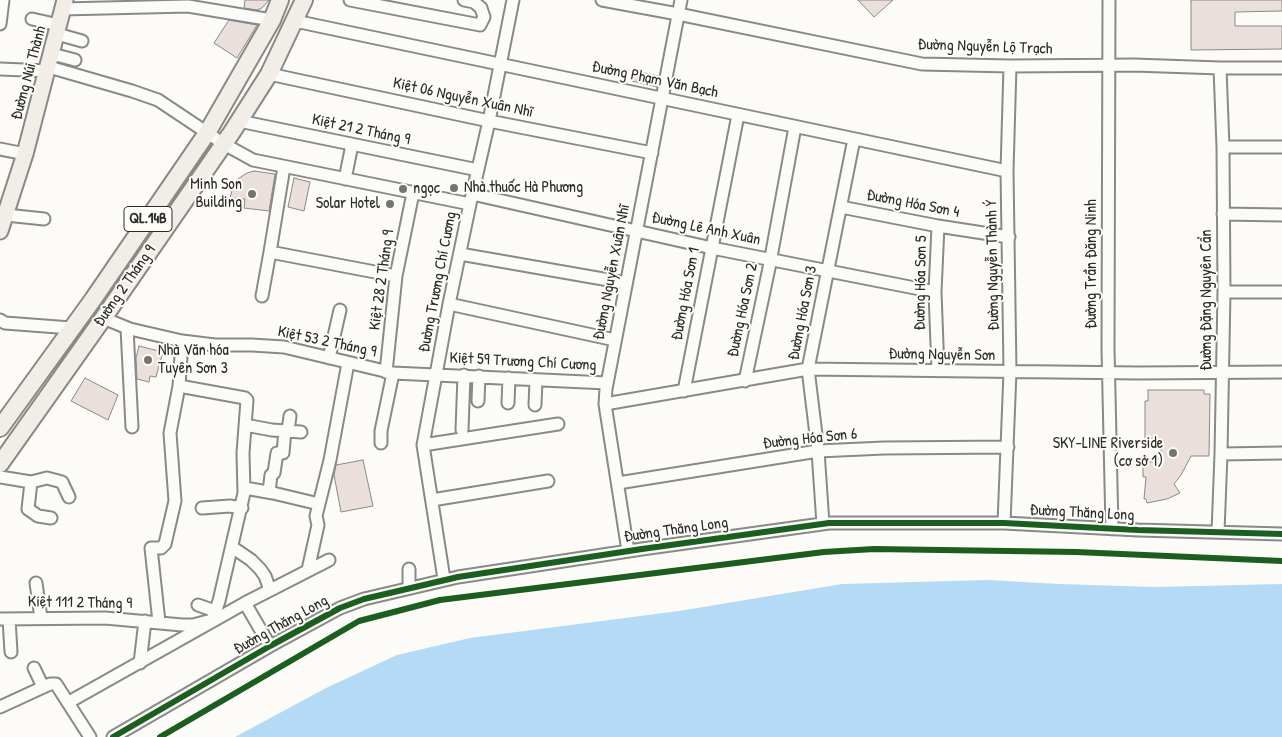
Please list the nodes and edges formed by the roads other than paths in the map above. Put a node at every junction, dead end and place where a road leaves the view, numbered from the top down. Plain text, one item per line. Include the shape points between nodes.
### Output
1 (3, 0) edge
2 (280, 0) edge
3 (304, 0) edge
4 (350, 0) edge
5 (464, 0) edge
6 (513, 0) edge
7 (602, 0) edge
8 (681, 0) edge
9 (1109, 0) edge
10 (64, 5) edge
11 (678, 14) junction
12 (32, 18) dead end
13 (272, 20) junction
14 (295, 21) junction
15 (0, 24) edge
16 (58, 30) junction
17 (82, 40) dead end
18 (75, 60) dead end
19 (49, 64) junction
20 (501, 64) junction
21 (1109, 65) junction
22 (1010, 66) junction
23 (1220, 68) junction
24 (1282, 68) edge
25 (0, 69) edge
26 (268, 74) junction
27 (663, 98) junction
28 (738, 115) junction
29 (490, 120) junction
30 (238, 121) junction
31 (795, 127) junction
32 (207, 133) junction
33 (854, 139) junction
34 (224, 144) junction
35 (352, 145) junction
36 (1223, 147) junction
37 (1282, 147) edge
38 (0, 149) edge
39 (652, 153) junction
40 (25, 154) junction
41 (284, 167) junction
42 (478, 170) junction
43 (1007, 171) junction
44 (345, 179) junction
45 (413, 192) junction
46 (471, 199) junction
47 (841, 206) junction
48 (1223, 214) junction
49 (6, 215) junction
50 (1282, 215) edge
51 (44, 219) dead end
52 (938, 226) junction
53 (0, 231) edge
54 (636, 231) junction
55 (1009, 237) junction
56 (712, 248) junction
57 (270, 252) junction
58 (460, 254) junction
59 (771, 259) junction
60 (827, 271) junction
61 (396, 276) junction
62 (626, 283) junction
63 (934, 292) junction
64 (1224, 292) junction
65 (1282, 292) edge
66 (262, 296) dead end
67 (449, 304) junction
68 (340, 310) dead end
69 (103, 318) junction
70 (0, 320) edge
71 (71, 328) junction
72 (127, 328) junction
73 (615, 340) junction
74 (182, 341) junction
75 (329, 358) junction
76 (348, 363) junction
77 (808, 369) junction
78 (938, 371) junction
79 (390, 372) junction
80 (1010, 372) junction
81 (1109, 372) junction
82 (1282, 372) edge
83 (1223, 373) junction
84 (436, 374) junction
85 (464, 375) junction
86 (479, 376) junction
87 (509, 378) junction
88 (536, 380) junction
89 (745, 381) junction
90 (607, 384) junction
91 (179, 386) junction
92 (684, 391) junction
93 (478, 401) dead end
94 (508, 404) dead end
95 (535, 404) dead end
96 (606, 404) junction
97 (290, 416) dead end
98 (245, 424) junction
99 (558, 424) dead end
100 (0, 428) edge
101 (132, 428) dead end
102 (462, 430) dead end
103 (286, 431) junction
104 (301, 432) dead end
105 (381, 443) dead end
106 (423, 445) junction
107 (1008, 447) junction
108 (818, 451) junction
109 (1282, 453) edge
110 (1221, 454) junction
111 (0, 464) edge
112 (0, 477) edge
113 (548, 481) dead end
114 (31, 482) junction
115 (618, 483) junction
116 (245, 488) junction
117 (269, 492) junction
118 (69, 497) dead end
119 (432, 500) junction
120 (319, 504) junction
121 (202, 508) dead end
122 (242, 508) junction
123 (51, 518) dead end
124 (1004, 523) junction
125 (823, 524) junction
126 (1112, 529) junction
127 (1218, 532) junction
128 (1282, 534) edge
129 (232, 547) junction
130 (628, 551) junction
131 (329, 560) dead end
132 (308, 570) junction
133 (409, 570) dead end
134 (444, 579) junction
135 (36, 583) dead end
136 (409, 588) junction
137 (270, 590) junction
138 (246, 604) junction
139 (198, 605) dead end
140 (216, 617) junction
141 (41, 618) junction
142 (4, 619) edge
143 (145, 621) junction
144 (159, 622) junction
145 (270, 646) junction
146 (11, 652) dead end
147 (140, 663) junction
148 (34, 668) dead end
149 (43, 687) junction
150 (69, 702) junction
151 (1, 705) edge
152 (90, 737) edge
153 (113, 737) edge

1 - 15 street
2 - 13 highway, Đường 2 Tháng 9 / QL.14B
3 - 14 highway, Đường 2 Tháng 9 / QL.14B
4 - 5 street via 480,25 484,17 481,8
6 - 20 street
7 - 11 street, Đường Nguyễn Lộ Trạch
8 - 11 street, Đường Nguyễn Xuân Nhĩ
9 - 21 street, Đường Trần Đăng Ninh
10 - 13 street via 188,6
10 - 16 main road, Đường Núi Thành
11 - 22 street, Đường Nguyễn Lộ Trạch via 922,64
11 - 27 street, Đường Nguyễn Xuân Nhĩ
12 - 16 street
13 - 32 highway, Đường 2 Tháng 9 / QL.14B
14 - 20 street, Đường Phạm Văn Bạch
14 - 26 highway, Đường 2 Tháng 9 / QL.14B
16 - 17 street
16 - 19 main road, Đường Núi Thành
18 - 19 street
19 - 25 street
19 - 32 street, Đường Trương Chí Cương via 158,100
19 - 40 main road, Đường Núi Thành
20 - 27 street, Đường Phạm Văn Bạch
20 - 29 street
21 - 22 street, Đường Nguyễn Lộ Trạch
21 - 23 street, Đường Nguyễn Lộ Trạch
21 - 81 street, Đường Trần Đăng Ninh
22 - 43 street, Đường Nguyễn Thành Ý
23 - 24 street, Đường Nguyễn Lộ Trạch
23 - 36 street, Đường Đặng Nguyên Cẩn
26 - 29 street, Kiệt 06 Nguyễn Xuân Nhĩ
26 - 30 highway, Đường 2 Tháng 9 / QL.14B
27 - 28 street, Đường Phạm Văn Bạch
27 - 39 street, Đường Nguyễn Xuân Nhĩ
28 - 31 street, Đường Phạm Văn Bạch
28 - 56 street, Đường Hóa Sơn 1
29 - 39 street, Kiệt 06 Nguyễn Xuân Nhĩ
29 - 42 street
30 - 34 highway, Đường 2 Tháng 9 / QL.14B
30 - 35 street, Kiệt 21 2 Tháng 9
31 - 33 street, Đường Phạm Văn Bạch
31 - 59 street, Đường Hóa Sơn 2
32 - 34 street, Đường Trương Chí Cương
32 - 71 highway, Đường 2 Tháng 9 / QL.14B
33 - 43 street, Đường Phạm Văn Bạch
33 - 47 street, Đường Hóa Sơn 3
34 - 41 street, Đường Trương Chí Cương via 253,160
34 - 69 highway, Đường 2 Tháng 9 / QL.14B
35 - 42 street, Kiệt 21 2 Tháng 9
35 - 44 street
36 - 37 street
36 - 48 street, Đường Đặng Nguyên Cẩn
38 - 40 street
39 - 54 street, Đường Nguyễn Xuân Nhĩ
40 - 49 main road, Đường Núi Thành
41 - 44 street, Đường Trương Chí Cương
41 - 57 street
42 - 46 street
43 - 55 street, Đường Nguyễn Thành Ý
44 - 45 street, Đường Trương Chí Cương
45 - 46 street, Đường Trương Chí Cương
45 - 61 street, Kiệt 28 2 Tháng 9
46 - 54 street, Đường Lê Anh Xuân
46 - 58 street, Đường Trương Chí Cương
47 - 52 street, Đường Hóa Sơn 4
47 - 60 street, Đường Hóa Sơn 3
48 - 50 street
48 - 64 street, Đường Đặng Nguyên Cẩn
49 - 51 street
49 - 53 main road, Đường Núi Thành
52 - 55 street, Đường Hóa Sơn 4
52 - 63 street, Đường Hóa Sơn 5
54 - 56 street, Đường Lê Anh Xuân
54 - 62 street, Đường Nguyễn Xuân Nhĩ
55 - 80 street, Đường Nguyễn Thành Ý
56 - 59 street, Đường Lê Anh Xuân
56 - 92 street, Đường Hóa Sơn 1
57 - 61 street
57 - 66 street
58 - 62 street
58 - 67 street, Đường Trương Chí Cương
59 - 60 street, Đường Lê Anh Xuân
59 - 89 street, Đường Hóa Sơn 2
60 - 63 street, Đường Lê Anh Xuân
60 - 77 street, Đường Hóa Sơn 3
61 - 79 street, Kiệt 28 2 Tháng 9
62 - 73 street, Đường Nguyễn Xuân Nhĩ
63 - 78 street, Đường Hóa Sơn 5
64 - 65 street
64 - 83 street, Đường Đặng Nguyên Cẩn
67 - 73 street
67 - 84 street, Đường Trương Chí Cương
68 - 75 street
69 - 72 street, Kiệt 53 2 Tháng 9
69 - 111 highway, Đường 2 Tháng 9 / QL.14B
70 - 71 street
71 - 100 highway, Đường 2 Tháng 9 / QL.14B
72 - 74 street, Kiệt 53 2 Tháng 9
72 - 101 street
73 - 90 street, Đường Nguyễn Xuân Nhĩ
74 - 75 street, Kiệt 53 2 Tháng 9 via 284,347
74 - 91 street
75 - 76 street, Kiệt 53 2 Tháng 9
76 - 79 street, Kiệt 53 2 Tháng 9
76 - 120 street
77 - 78 street, Đường Nguyễn Sơn
77 - 89 street, Đường Nguyễn Sơn
77 - 108 street, Đường Hóa Sơn 3
78 - 80 street, Đường Nguyễn Sơn
79 - 84 street, Kiệt 53 2 Tháng 9
79 - 105 street, Kiệt 28 2 Tháng 9
80 - 81 street, Đường Nguyễn Sơn
80 - 107 street, Đường Nguyễn Thành Ý
81 - 83 street, Đường Nguyễn Sơn
81 - 126 street, Đường Trần Đăng Ninh
82 - 83 street, Đường Nguyễn Sơn
83 - 110 street, Đường Đặng Nguyên Cẩn
84 - 85 street, Kiệt 59 Trương Chí Cương
84 - 106 street, Đường Trương Chí Cương
85 - 86 street, Kiệt 59 Trương Chí Cương
85 - 102 street
86 - 87 street, Kiệt 59 Trương Chí Cương
86 - 93 street
87 - 88 street, Kiệt 59 Trương Chí Cương
87 - 94 street
88 - 90 street, Kiệt 59 Trương Chí Cương
88 - 95 street
89 - 92 street, Đường Nguyễn Sơn
90 - 96 street, Đường Nguyễn Xuân Nhĩ
91 - 98 street via 245,398
91 - 144 street, Kiệt 111 2 Tháng 9 via 170,433 175,501 165,544 161,548 151,548
92 - 96 street, Đường Nguyễn Sơn
96 - 115 street, Đường Nguyễn Xuân Nhĩ
97 - 103 street
98 - 103 street
98 - 116 street
99 - 106 street
103 - 104 street
103 - 117 street via 283,453 277,453
106 - 119 street, Đường Trương Chí Cương
107 - 108 street, Đường Hóa Sơn 6
107 - 124 street, Đường Nguyễn Thành Ý
108 - 115 street, Đường Hóa Sơn 6
108 - 125 street, Đường Hóa Sơn 3
109 - 110 street
110 - 127 street, Đường Đặng Nguyên Cẩn
112 - 114 street
113 - 119 street
114 - 118 street via 47,478 62,482
114 - 123 street via 28,509 38,516
115 - 130 street, Đường Nguyễn Xuân Nhĩ
116 - 117 street
116 - 122 street
117 - 120 street
119 - 134 street, Đường Trương Chí Cương
120 - 132 street
121 - 122 street
122 - 129 street
124 - 125 street, Đường Thăng Long
124 - 126 street, Đường Thăng Long
125 - 130 street, Đường Thăng Long
126 - 127 street, Đường Thăng Long
127 - 128 street, Đường Thăng Long
129 - 137 street via 260,569
129 - 140 street
130 - 134 street, Đường Thăng Long
131 - 132 street
132 - 137 street
133 - 136 street
134 - 136 street, Đường Thăng Long
135 - 141 street
136 - 145 street, Đường Thăng Long via 355,602
137 - 138 street
138 - 140 street
138 - 145 street
139 - 140 street
140 - 144 street, Kiệt 111 2 Tháng 9 via 193,624
140 - 147 street
141 - 142 street, Kiệt 111 2 Tháng 9
141 - 143 street, Kiệt 111 2 Tháng 9
142 - 146 street
143 - 144 street, Kiệt 111 2 Tháng 9
143 - 147 street
145 - 153 street, Đường Thăng Long
147 - 150 street
148 - 149 street
149 - 150 street via 56,684
149 - 151 street
150 - 152 street

